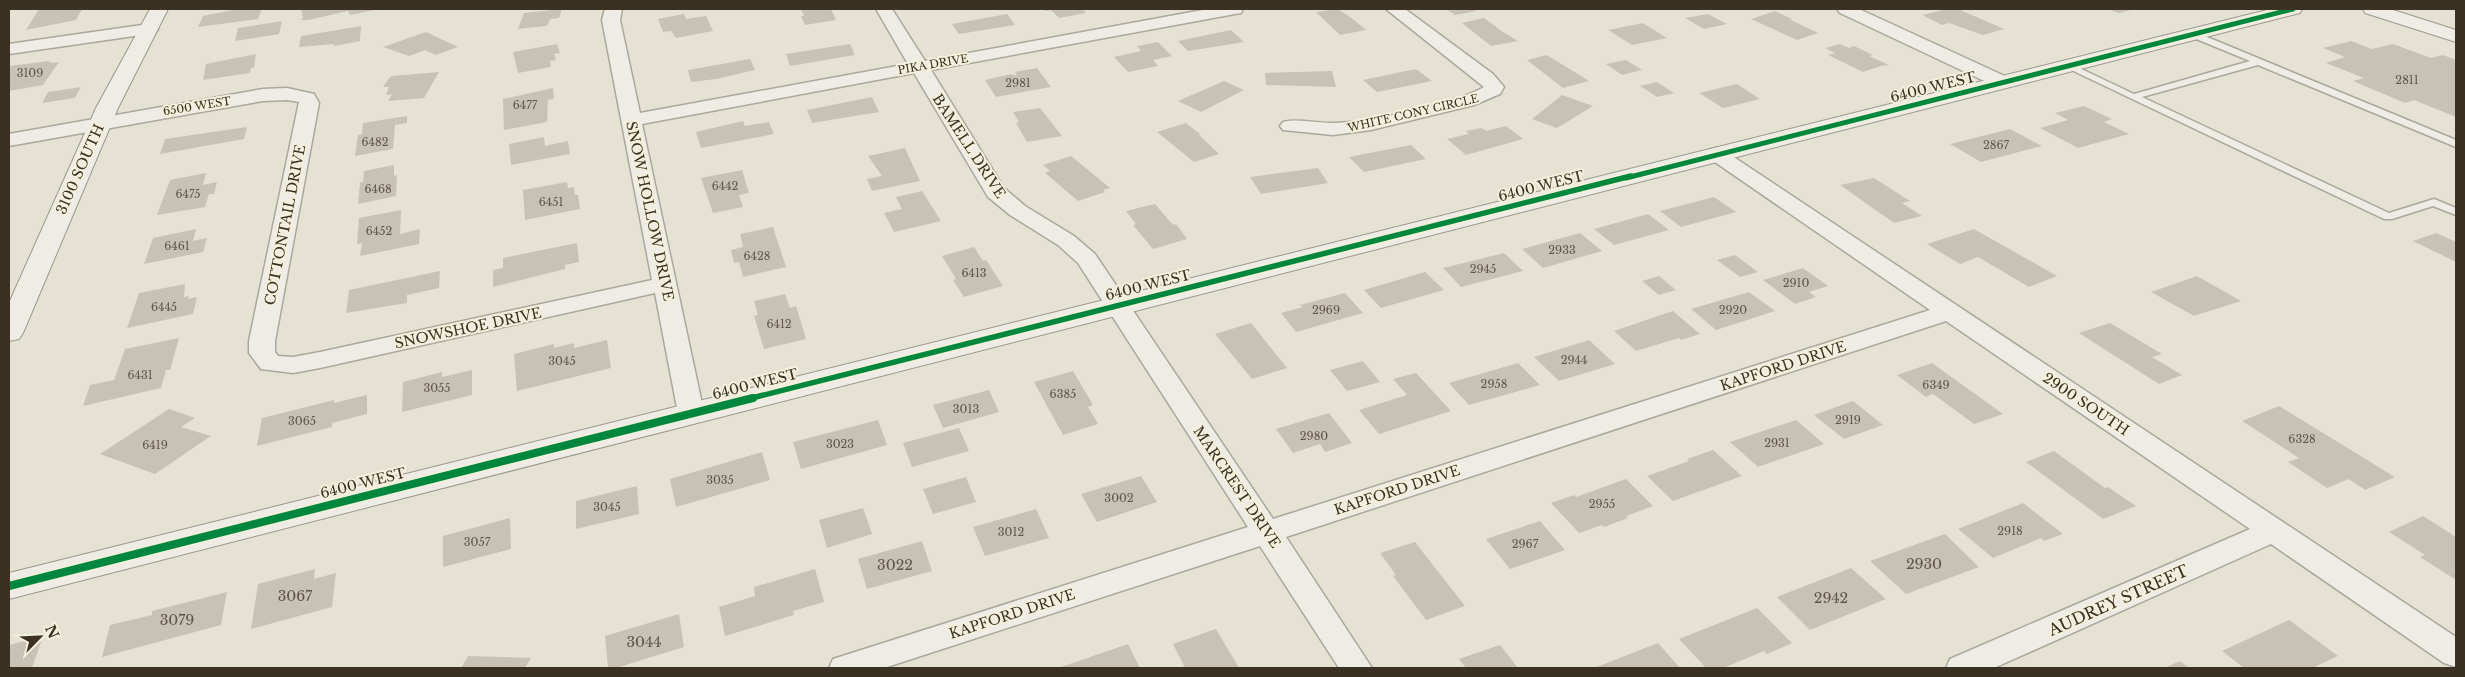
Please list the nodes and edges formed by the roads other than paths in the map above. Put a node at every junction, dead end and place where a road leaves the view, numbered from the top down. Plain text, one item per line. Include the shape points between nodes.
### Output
1 (613, 9) edge
2 (884, 9) edge
3 (1139, 9) edge
4 (1235, 9) edge
5 (1394, 9) edge
6 (1846, 9) edge
7 (2293, 9) edge
8 (2372, 9) edge
9 (154, 19) edge
10 (1153, 24) junction
11 (2192, 34) junction
12 (2456, 36) edge
13 (9, 50) edge
14 (2258, 62) junction
15 (2068, 66) junction
16 (919, 67) junction
17 (2002, 82) junction
18 (294, 94) joint
19 (2133, 97) junction
20 (631, 120) junction
21 (101, 122) junction
22 (1290, 126) dead end
23 (9, 140) edge
24 (2456, 144) edge
25 (1716, 154) junction
26 (2456, 212) edge
27 (665, 284) junction
28 (1117, 306) junction
29 (1950, 312) junction
30 (9, 333) edge
31 (270, 363) joint
32 (691, 413) junction
33 (2274, 531) junction
34 (1267, 532) junction
35 (9, 586) edge
36 (2456, 654) edge
37 (1980, 665) edge
38 (845, 668) edge
39 (1356, 668) edge

1 - 20 street, SNOW HOLLOW DRIVE via 611,20
2 - 16 street, BAMELL DRIVE
3 - 10 street
4 - 10 street, PIKA DRIVE
5 - 22 street, WHITE CONY CIRCLE via 1486,78 1495,87 1493,90 1474,101 1360,126 1328,129
6 - 17 street
7 - 11 street, 6400 WEST
8 - 12 street
9 - 13 street
9 - 21 street, 3100 SOUTH
10 - 16 street, PIKA DRIVE
11 - 14 lane
11 - 15 street, 6400 WEST
14 - 19 lane
14 - 24 lane
15 - 17 street, 6400 WEST
15 - 19 lane
16 - 20 street, PIKA DRIVE
16 - 28 street, BAMELL DRIVE via 996,192 1019,213 1081,252
17 - 25 street, 6400 WEST
18 - 21 street, 6500 WEST via 263,95
18 - 31 street, COTTONTAIL DRIVE via 307,98 309,103 262,341 262,354
19 - 26 lane via 2388,217 2434,202
20 - 27 street, SNOW HOLLOW DRIVE
21 - 23 street, 6500 WEST
21 - 30 street, 3100 SOUTH
25 - 28 street, 6400 WEST
25 - 29 street, 2900 SOUTH
27 - 31 street, SNOWSHOE DRIVE via 320,360 293,365
27 - 32 street, SNOW HOLLOW DRIVE
28 - 32 street, 6400 WEST
28 - 34 street, MARCREST DRIVE
29 - 33 street, 2900 SOUTH
29 - 34 street, KAPFORD DRIVE
32 - 35 street, 6400 WEST
33 - 36 street, 2900 SOUTH
33 - 37 street, AUDREY STREET
34 - 38 street, KAPFORD DRIVE
34 - 39 street, MARCREST DRIVE

